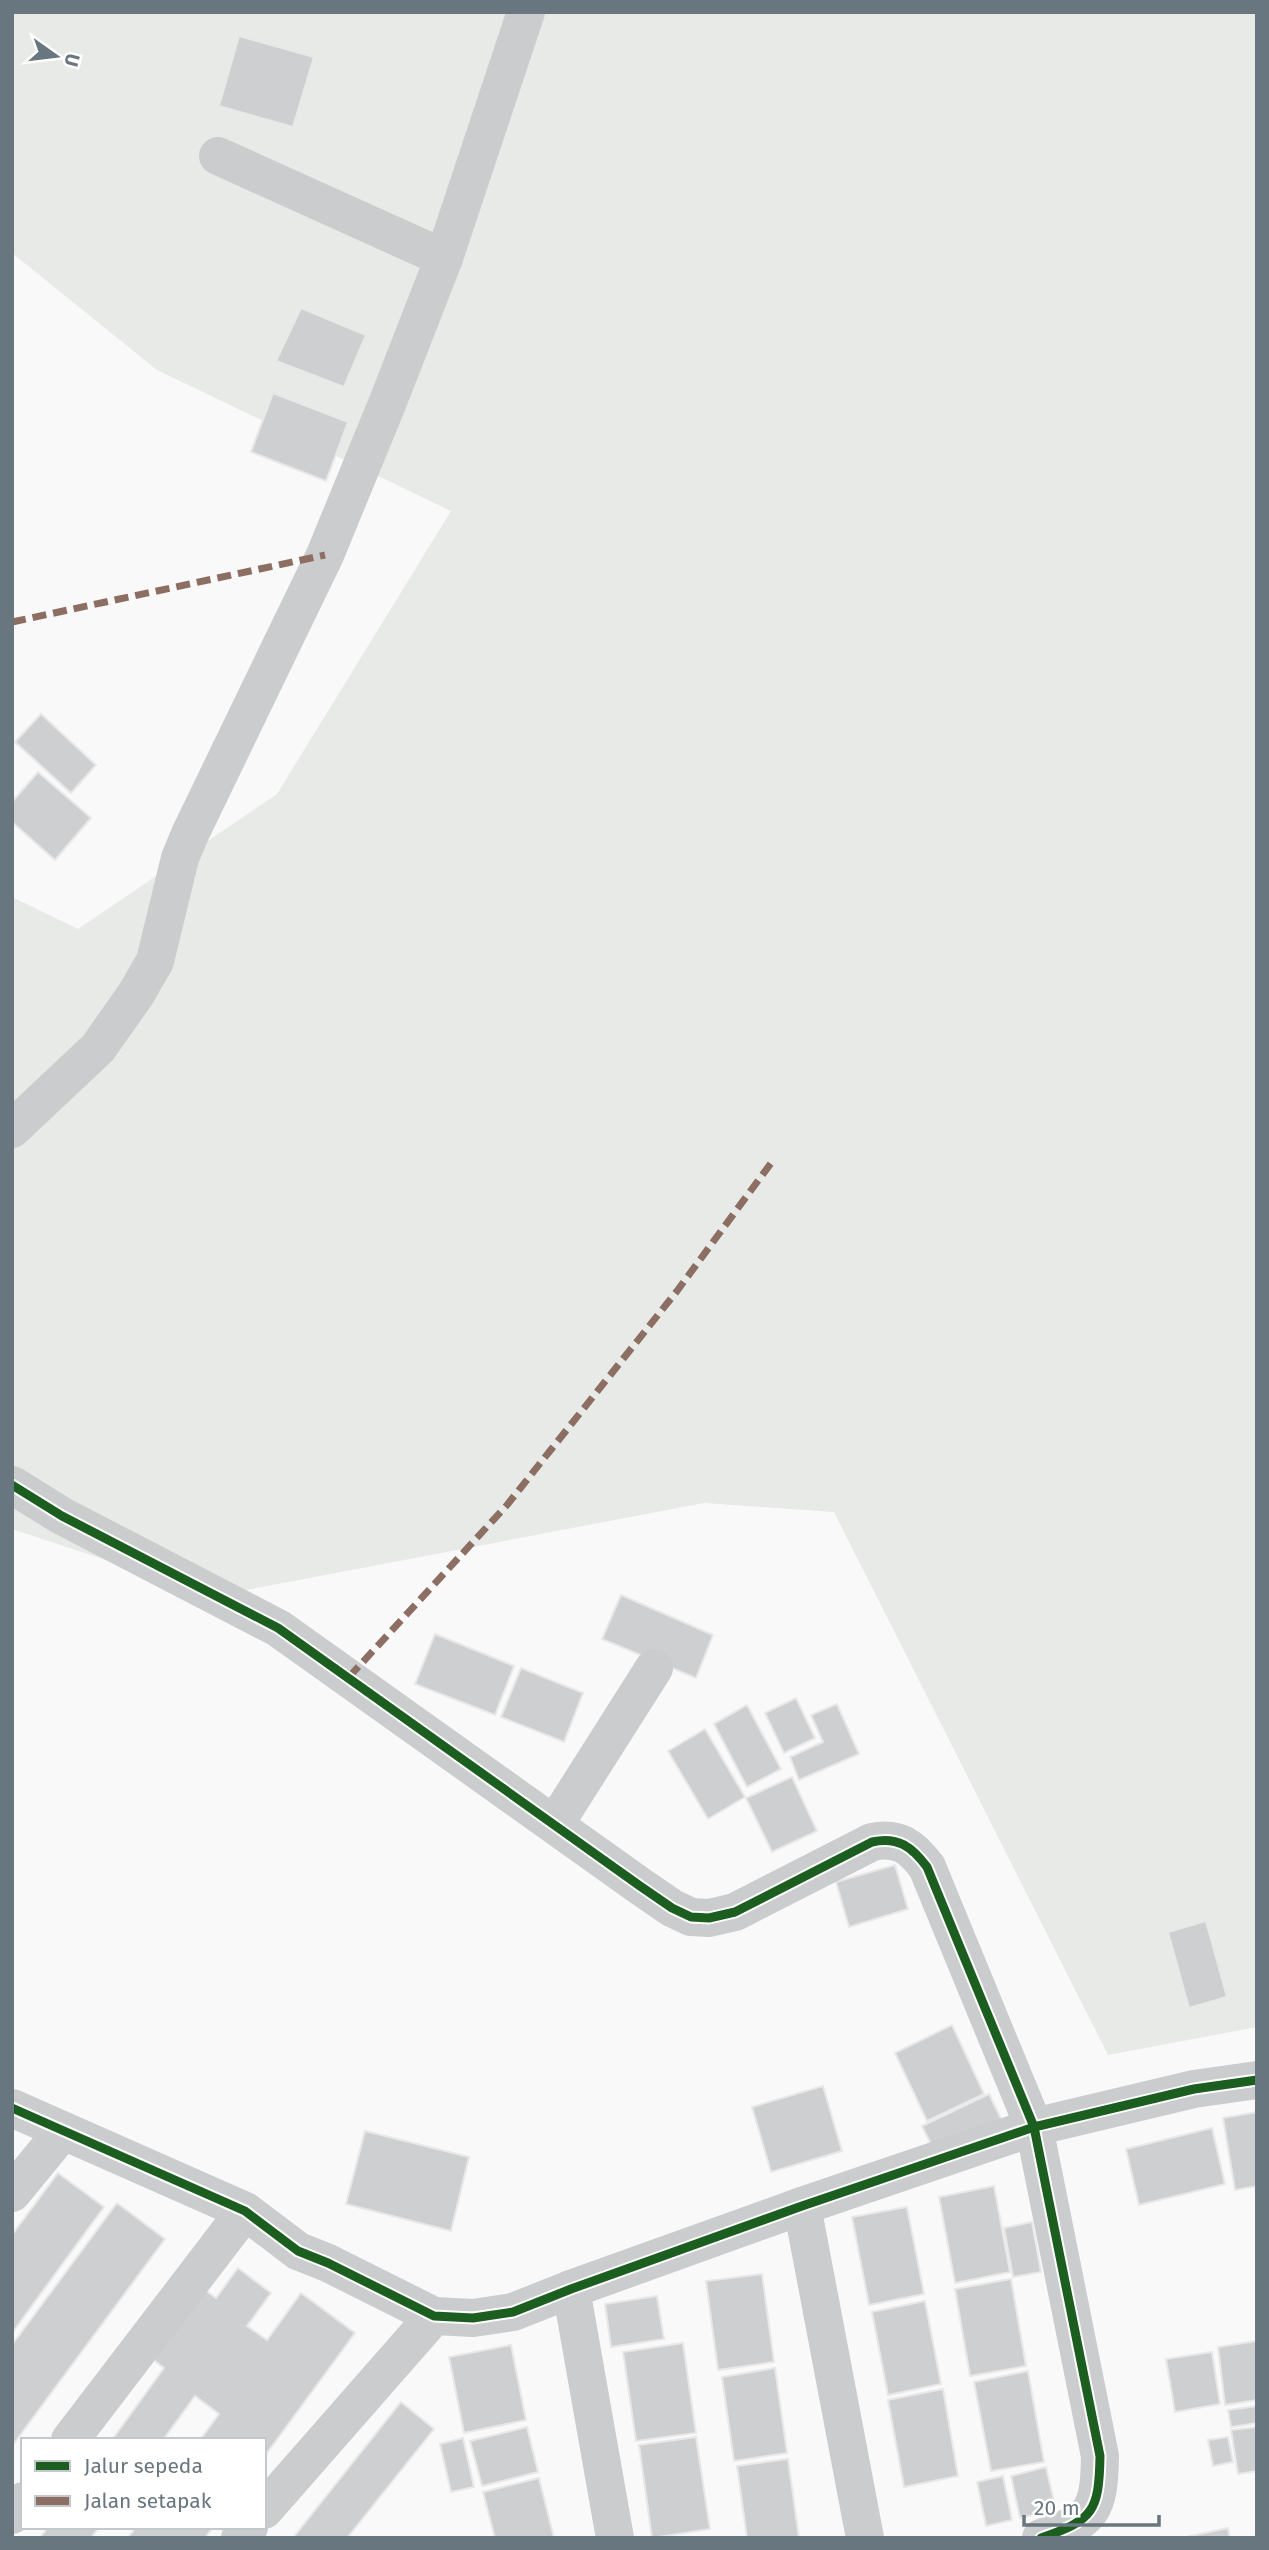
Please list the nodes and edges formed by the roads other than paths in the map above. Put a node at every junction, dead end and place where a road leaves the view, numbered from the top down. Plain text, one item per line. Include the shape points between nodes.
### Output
1 (526, 12) edge
2 (218, 156) dead end
3 (444, 258) junction
4 (12, 1129) edge
5 (12, 1485) edge
6 (654, 1668) dead end
7 (555, 1824) junction
8 (1257, 2080) edge
9 (12, 2108) edge
10 (1034, 2127) junction
11 (63, 2131) junction
12 (12, 2193) edge
13 (802, 2206) junction
14 (246, 2211) junction
15 (571, 2289) junction
16 (434, 2316) junction
17 (72, 2438) edge
18 (266, 2508) edge
19 (615, 2538) edge
20 (865, 2538) edge
21 (1041, 2538) edge

1 - 3 street
2 - 3 street
3 - 4 street via 325,555 180,858 155,961 97,1048
5 - 7 street via 62,1516 278,1628
6 - 7 street
7 - 10 street via 691,1917 735,1912 872,1842 886,1839 910,1848 927,1867
8 - 10 street
9 - 11 street
10 - 13 street
10 - 21 street via 1100,2456 1092,2508 1079,2523
11 - 12 street
11 - 14 street
13 - 15 street
13 - 20 street
14 - 16 street via 298,2251
14 - 17 street
15 - 16 street via 513,2312 473,2318
15 - 19 street
16 - 18 street

